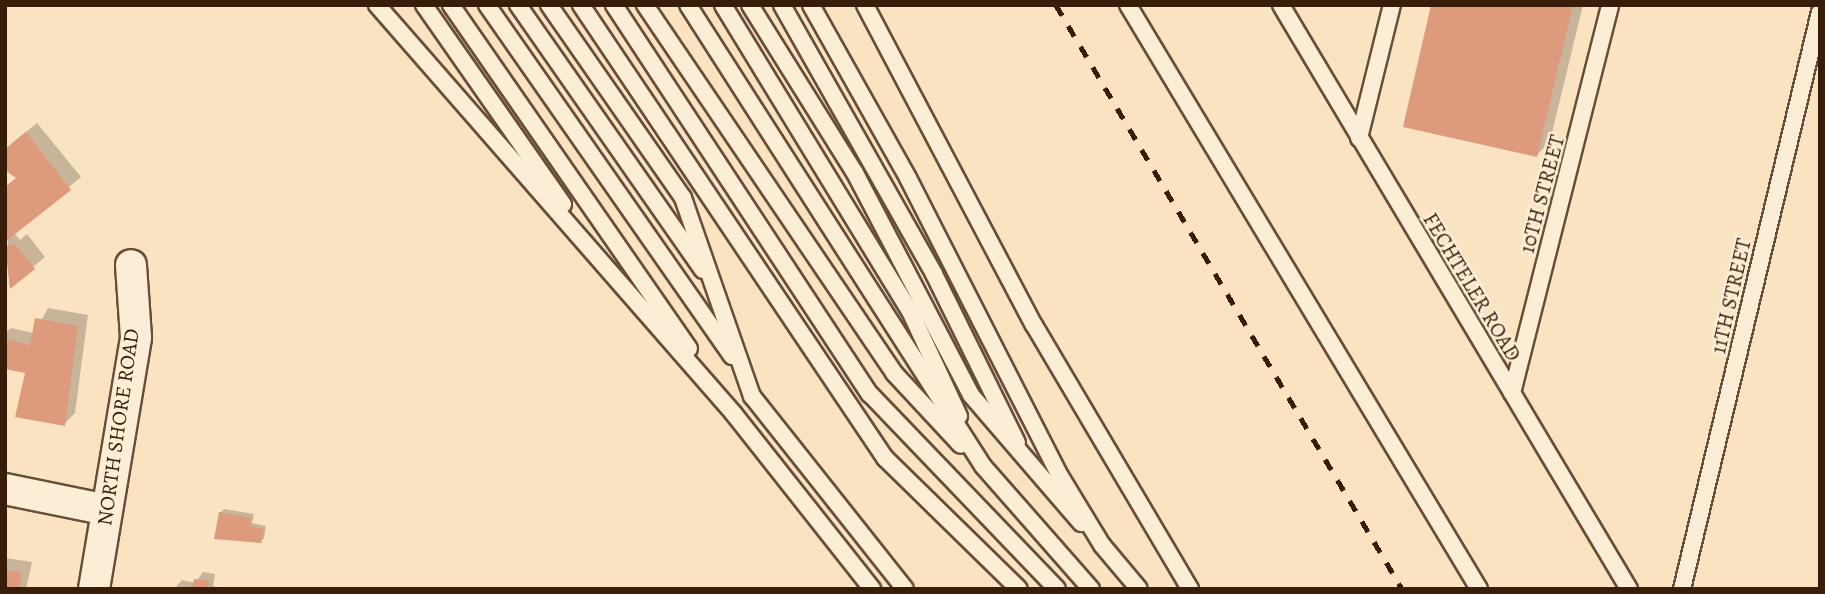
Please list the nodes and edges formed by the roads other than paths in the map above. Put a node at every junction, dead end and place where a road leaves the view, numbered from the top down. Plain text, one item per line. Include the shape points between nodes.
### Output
1 (377, 5) edge
2 (389, 5) edge
3 (424, 5) edge
4 (451, 5) edge
5 (487, 5) edge
6 (518, 5) edge
7 (549, 5) edge
8 (581, 5) edge
9 (614, 5) edge
10 (645, 5) edge
11 (688, 5) edge
12 (723, 5) edge
13 (750, 5) edge
14 (782, 5) edge
15 (810, 5) edge
16 (865, 5) edge
17 (1128, 5) edge
18 (1281, 5) edge
19 (1392, 5) edge
20 (1610, 5) edge
21 (1820, 12) edge
22 (431, 67) junction
23 (1359, 138) junction
24 (131, 265) dead end
25 (610, 272) junction
26 (714, 287) junction
27 (744, 373) junction
28 (1512, 393) junction
29 (734, 414) junction
30 (983, 466) junction
31 (1031, 471) junction
32 (5, 488) edge
33 (107, 510) junction
34 (1102, 545) junction
35 (94, 589) edge
36 (872, 589) edge
37 (905, 589) edge
38 (1018, 589) edge
39 (1057, 589) edge
40 (1091, 589) edge
41 (1139, 589) edge
42 (1190, 589) edge
43 (1479, 589) edge
44 (1629, 589) edge
45 (1682, 589) edge

1 - 22 lane
2 - 22 lane
3 - 25 lane
4 - 29 lane
5 - 27 lane
6 - 26 lane
7 - 26 lane via 683,198
8 - 38 lane via 885,458
9 - 39 lane via 870,394
10 - 30 lane via 900,381
11 - 30 lane
12 - 30 lane via 911,311
13 - 31 lane via 855,173 971,395
14 - 31 lane via 934,274
15 - 34 lane
16 - 42 lane via 1034,325
17 - 43 lane
18 - 23 lane, FECHTELER ROAD
19 - 23 lane
20 - 28 lane, 10TH STREET
21 - 45 lane, 11TH STREET
22 - 25 lane
23 - 28 lane, FECHTELER ROAD
24 - 33 street, NORTH SHORE ROAD via 136,337
25 - 29 lane
26 - 27 lane
27 - 37 lane via 752,396
28 - 44 lane, FECHTELER ROAD
29 - 36 lane
30 - 40 lane
31 - 34 lane
32 - 33 street
33 - 35 street, NORTH SHORE ROAD
34 - 41 lane

